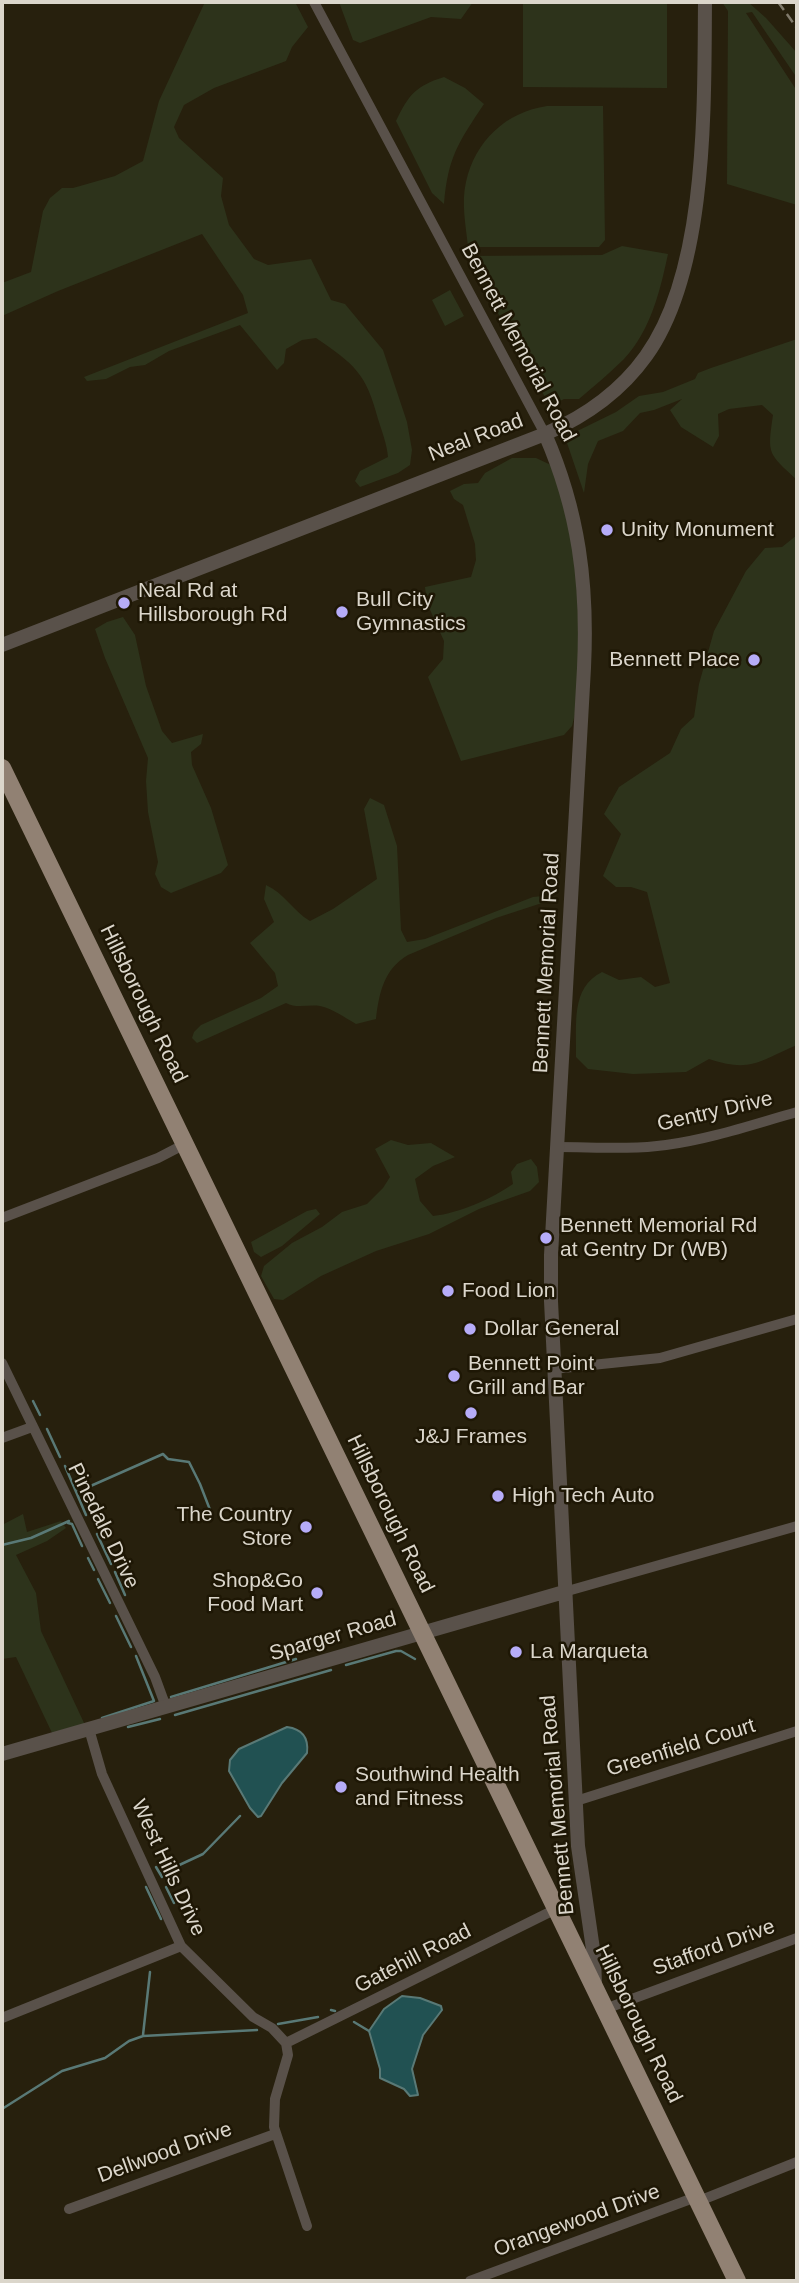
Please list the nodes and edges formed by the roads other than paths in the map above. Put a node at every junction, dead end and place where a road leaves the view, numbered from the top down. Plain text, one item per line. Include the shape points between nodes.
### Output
1 (314, 2) edge
2 (705, 2) edge
3 (545, 434) junction
4 (2, 645) edge
5 (2, 768) edge
6 (797, 1111) edge
7 (185, 1144) junction
8 (557, 1147) junction
9 (2, 1218) edge
10 (797, 1319) edge
11 (2, 1363) edge
12 (553, 1369) junction
13 (33, 1427) junction
14 (2, 1438) edge
15 (797, 1526) edge
16 (564, 1592) junction
17 (423, 1633) junction
18 (166, 1707) junction
19 (89, 1729) junction
20 (797, 1731) edge
21 (2, 1754) edge
22 (576, 1801) junction
23 (556, 1909) junction
24 (797, 1938) edge
25 (181, 1946) junction
26 (595, 1989) junction
27 (605, 2009) junction
28 (2, 2018) edge
29 (286, 2043) junction
30 (275, 2134) junction
31 (797, 2162) edge
32 (697, 2199) junction
33 (69, 2209) dead end
34 (307, 2226) dead end
35 (470, 2281) edge
36 (737, 2281) edge

1 - 3 street, Bennett Memorial Road
2 - 3 street, Neal Road via 697,195 673,305 653,345 625,381 577,418
3 - 4 street, Neal Road
3 - 8 street, Bennett Memorial Road via 573,514 585,609
5 - 7 main road, Hillsborough Road
6 - 8 street, Gentry Drive via 714,1136 665,1145
7 - 9 street
7 - 17 main road, Hillsborough Road
8 - 12 street, Bennett Memorial Road via 551,1255
10 - 12 street via 660,1358
11 - 13 street, Pinedale Drive
12 - 16 street, Bennett Memorial Road
13 - 14 street
13 - 18 street, Pinedale Drive
15 - 16 street, Sparger Road
16 - 17 street, Sparger Road
16 - 22 street, Bennett Memorial Road
17 - 18 street, Sparger Road
17 - 23 main road, Hillsborough Road
18 - 19 street, Sparger Road
19 - 21 street, Sparger Road
19 - 25 street, West Hills Drive via 102,1774
20 - 22 street, Greenfield Court
22 - 26 street, Bennett Memorial Road
23 - 26 main road, Hillsborough Road
23 - 29 street, Gatehill Road
24 - 27 street, Stafford Drive
25 - 28 street
25 - 29 street, West Hills Drive
26 - 27 main road, Hillsborough Road
27 - 32 main road, Hillsborough Road
29 - 30 street via 286,2068 275,2099
30 - 33 street, Dellwood Drive
30 - 34 street
31 - 32 street, Orangewood Drive
32 - 35 street, Orangewood Drive
32 - 36 main road, Hillsborough Road

